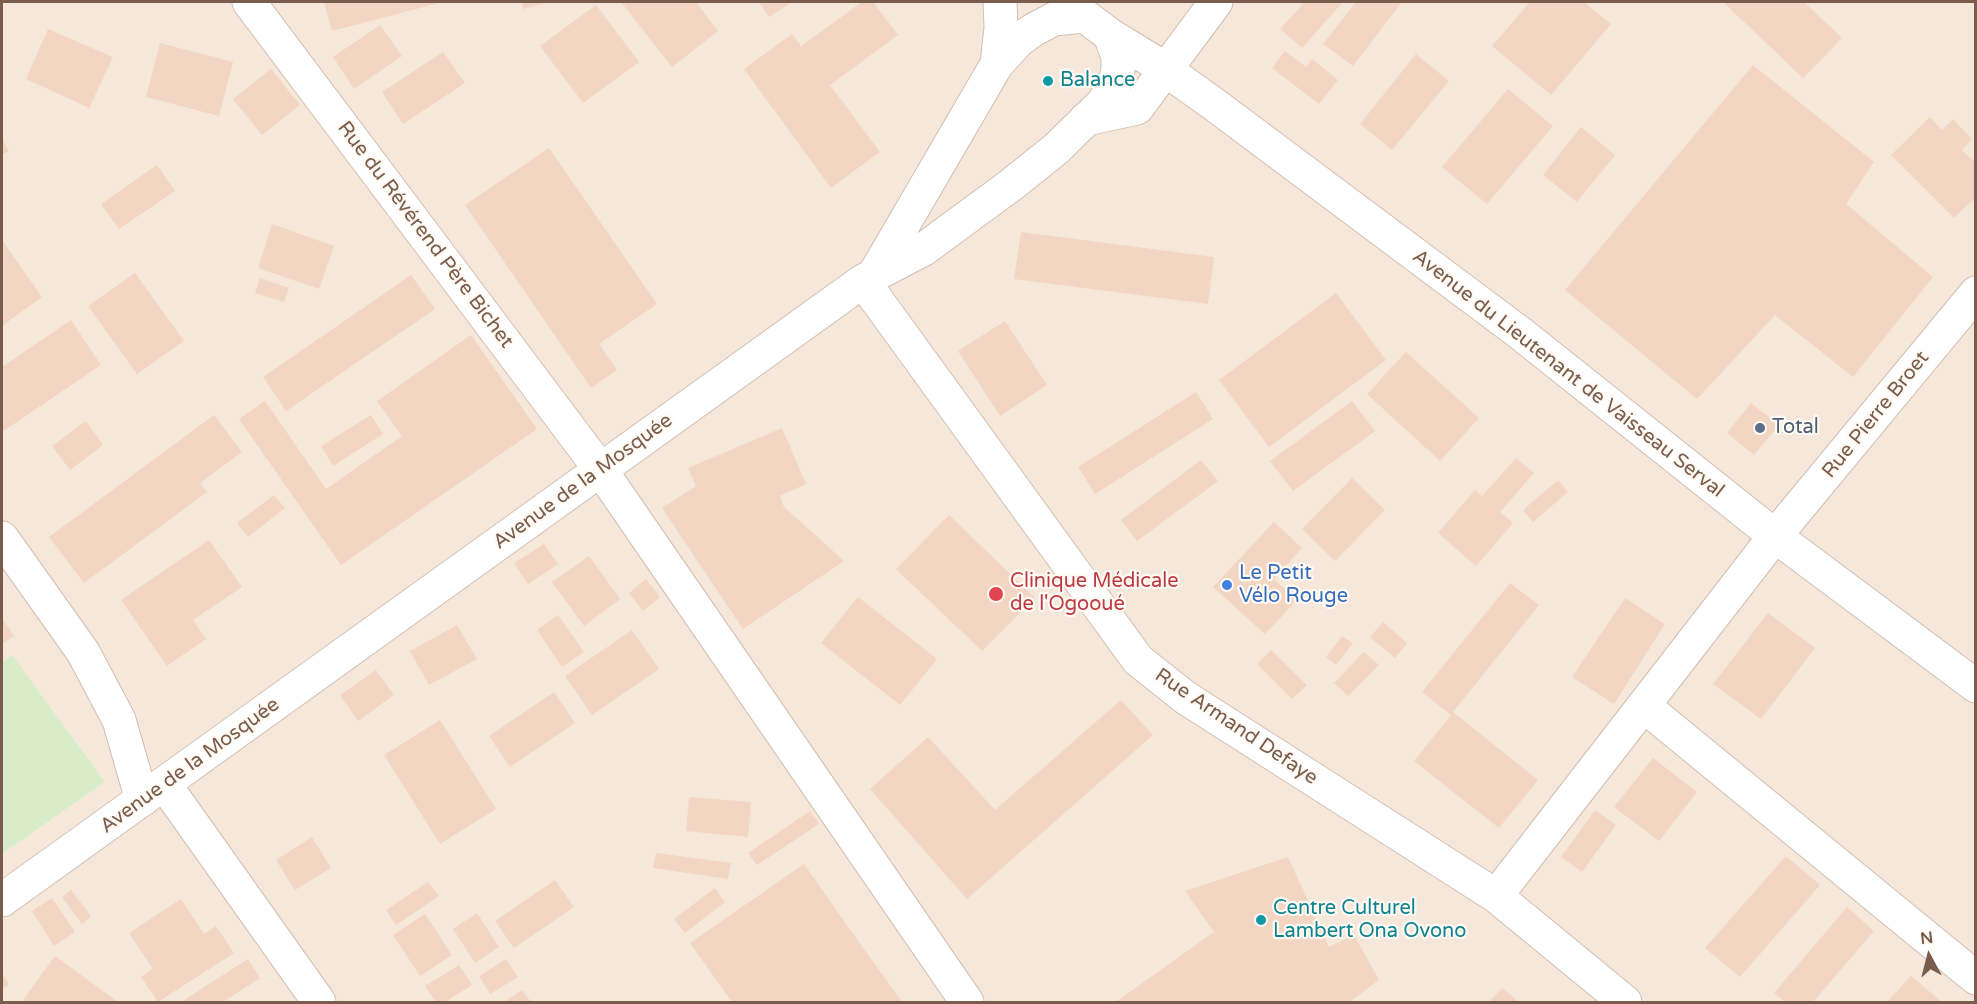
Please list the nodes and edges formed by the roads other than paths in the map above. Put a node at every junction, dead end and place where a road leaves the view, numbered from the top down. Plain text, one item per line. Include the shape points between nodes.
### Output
1 (249, 2) edge
2 (1000, 2) edge
3 (1216, 2) edge
4 (1075, 9) edge
5 (1110, 35) junction
6 (997, 64) junction
7 (1162, 67) junction
8 (1086, 119) junction
9 (869, 278) junction
10 (1976, 293) edge
11 (600, 469) junction
12 (1775, 536) junction
13 (2, 538) edge
14 (1976, 686) edge
15 (1644, 706) junction
16 (153, 793) junction
17 (1496, 896) junction
18 (2, 900) edge
19 (1976, 978) edge
20 (956, 998) edge
21 (319, 1002) edge
22 (1625, 1002) edge

1 - 11 street, Rue du Révérend Père Bichet
2 - 6 street
3 - 7 street
4 - 5 street, Avenue du Lieutenant de Vaisseau Serval
4 - 6 street via 1033,30
5 - 7 street, Avenue du Lieutenant de Vaisseau Serval
5 - 8 street, Avenue de la Mosquée via 1118,57 1115,83 1103,103
6 - 9 street
7 - 8 street via 1137,108
7 - 12 street, Avenue du Lieutenant de Vaisseau Serval via 1520,333
8 - 9 street, Avenue de la Mosquée via 1011,185 924,249
9 - 11 street, Avenue de la Mosquée
9 - 17 street, Rue Armand Defaye via 1138,660 1186,698
10 - 12 street, Rue Pierre Broet
11 - 16 street, Avenue de la Mosquée
11 - 20 street, Rue du Révérend Père Bichet
12 - 14 street, Avenue du Lieutenant de Vaisseau Serval
12 - 15 street, Rue Pierre Broet
13 - 16 street via 84,652
15 - 17 street, Rue Pierre Broet
15 - 19 street
16 - 18 street, Avenue de la Mosquée
16 - 21 street
17 - 22 street, Rue Armand Defaye

